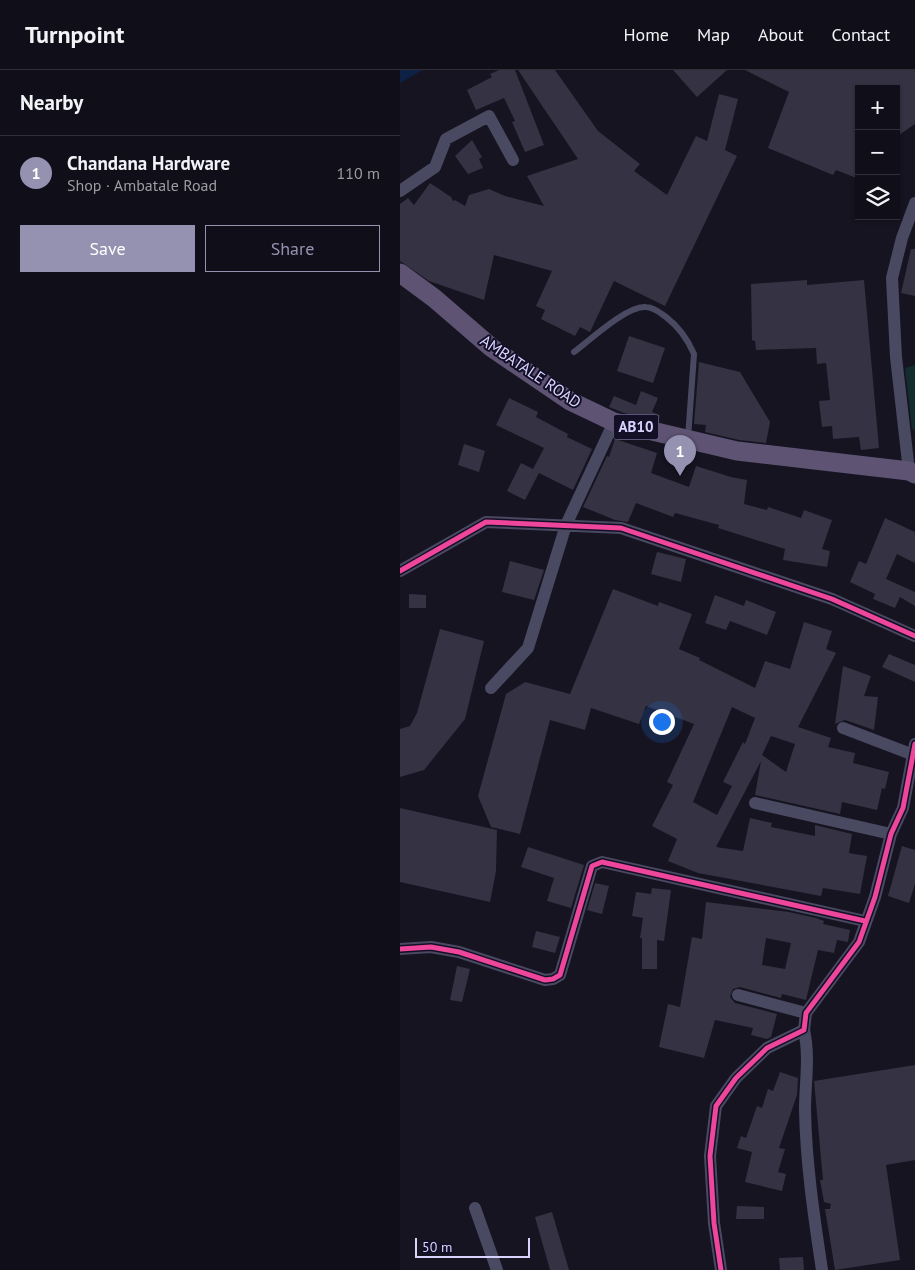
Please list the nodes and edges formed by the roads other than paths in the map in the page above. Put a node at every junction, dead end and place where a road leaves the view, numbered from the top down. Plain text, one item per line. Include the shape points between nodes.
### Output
1 (513, 160) dead end
2 (400, 191) edge
3 (915, 203) edge
4 (400, 274) edge
5 (574, 352) dead end
6 (614, 422) junction
7 (688, 440) junction
8 (912, 473) edge
9 (566, 525) junction
10 (400, 571) edge
11 (915, 636) edge
12 (491, 688) dead end
13 (843, 728) dead end
14 (913, 749) edge
15 (755, 803) dead end
16 (891, 834) junction
17 (865, 921) junction
18 (400, 949) edge
19 (738, 995) dead end
20 (806, 1013) junction
21 (804, 1030) junction
22 (476, 1208) dead end
23 (497, 1270) edge
24 (721, 1270) edge
25 (822, 1270) edge

1 - 2 street via 489,116 446,139 435,167
3 - 8 street via 892,278 896,357
4 - 6 main road, AMBATALE ROAD / AB10 via 434,298 492,348 570,401
5 - 7 lane via 626,313 644,306 655,309 674,323 694,354
6 - 7 main road, AMBATALE ROAD / AB10
6 - 9 street
7 - 8 main road, AMBATALE ROAD / AB10 via 737,451
9 - 10 street via 486,522
9 - 11 street via 621,528 832,599
9 - 12 street via 528,648
13 - 14 street
14 - 16 street via 903,808
15 - 16 street
16 - 17 street via 875,897
17 - 18 street via 602,862 592,866 560,975 553,979 545,980 459,952 431,947
17 - 20 street via 859,942
19 - 20 street
20 - 21 street
21 - 24 street via 767,1048 736,1078 716,1106 710,1156
21 - 25 street via 808,1049 806,1111 812,1205
22 - 23 street

